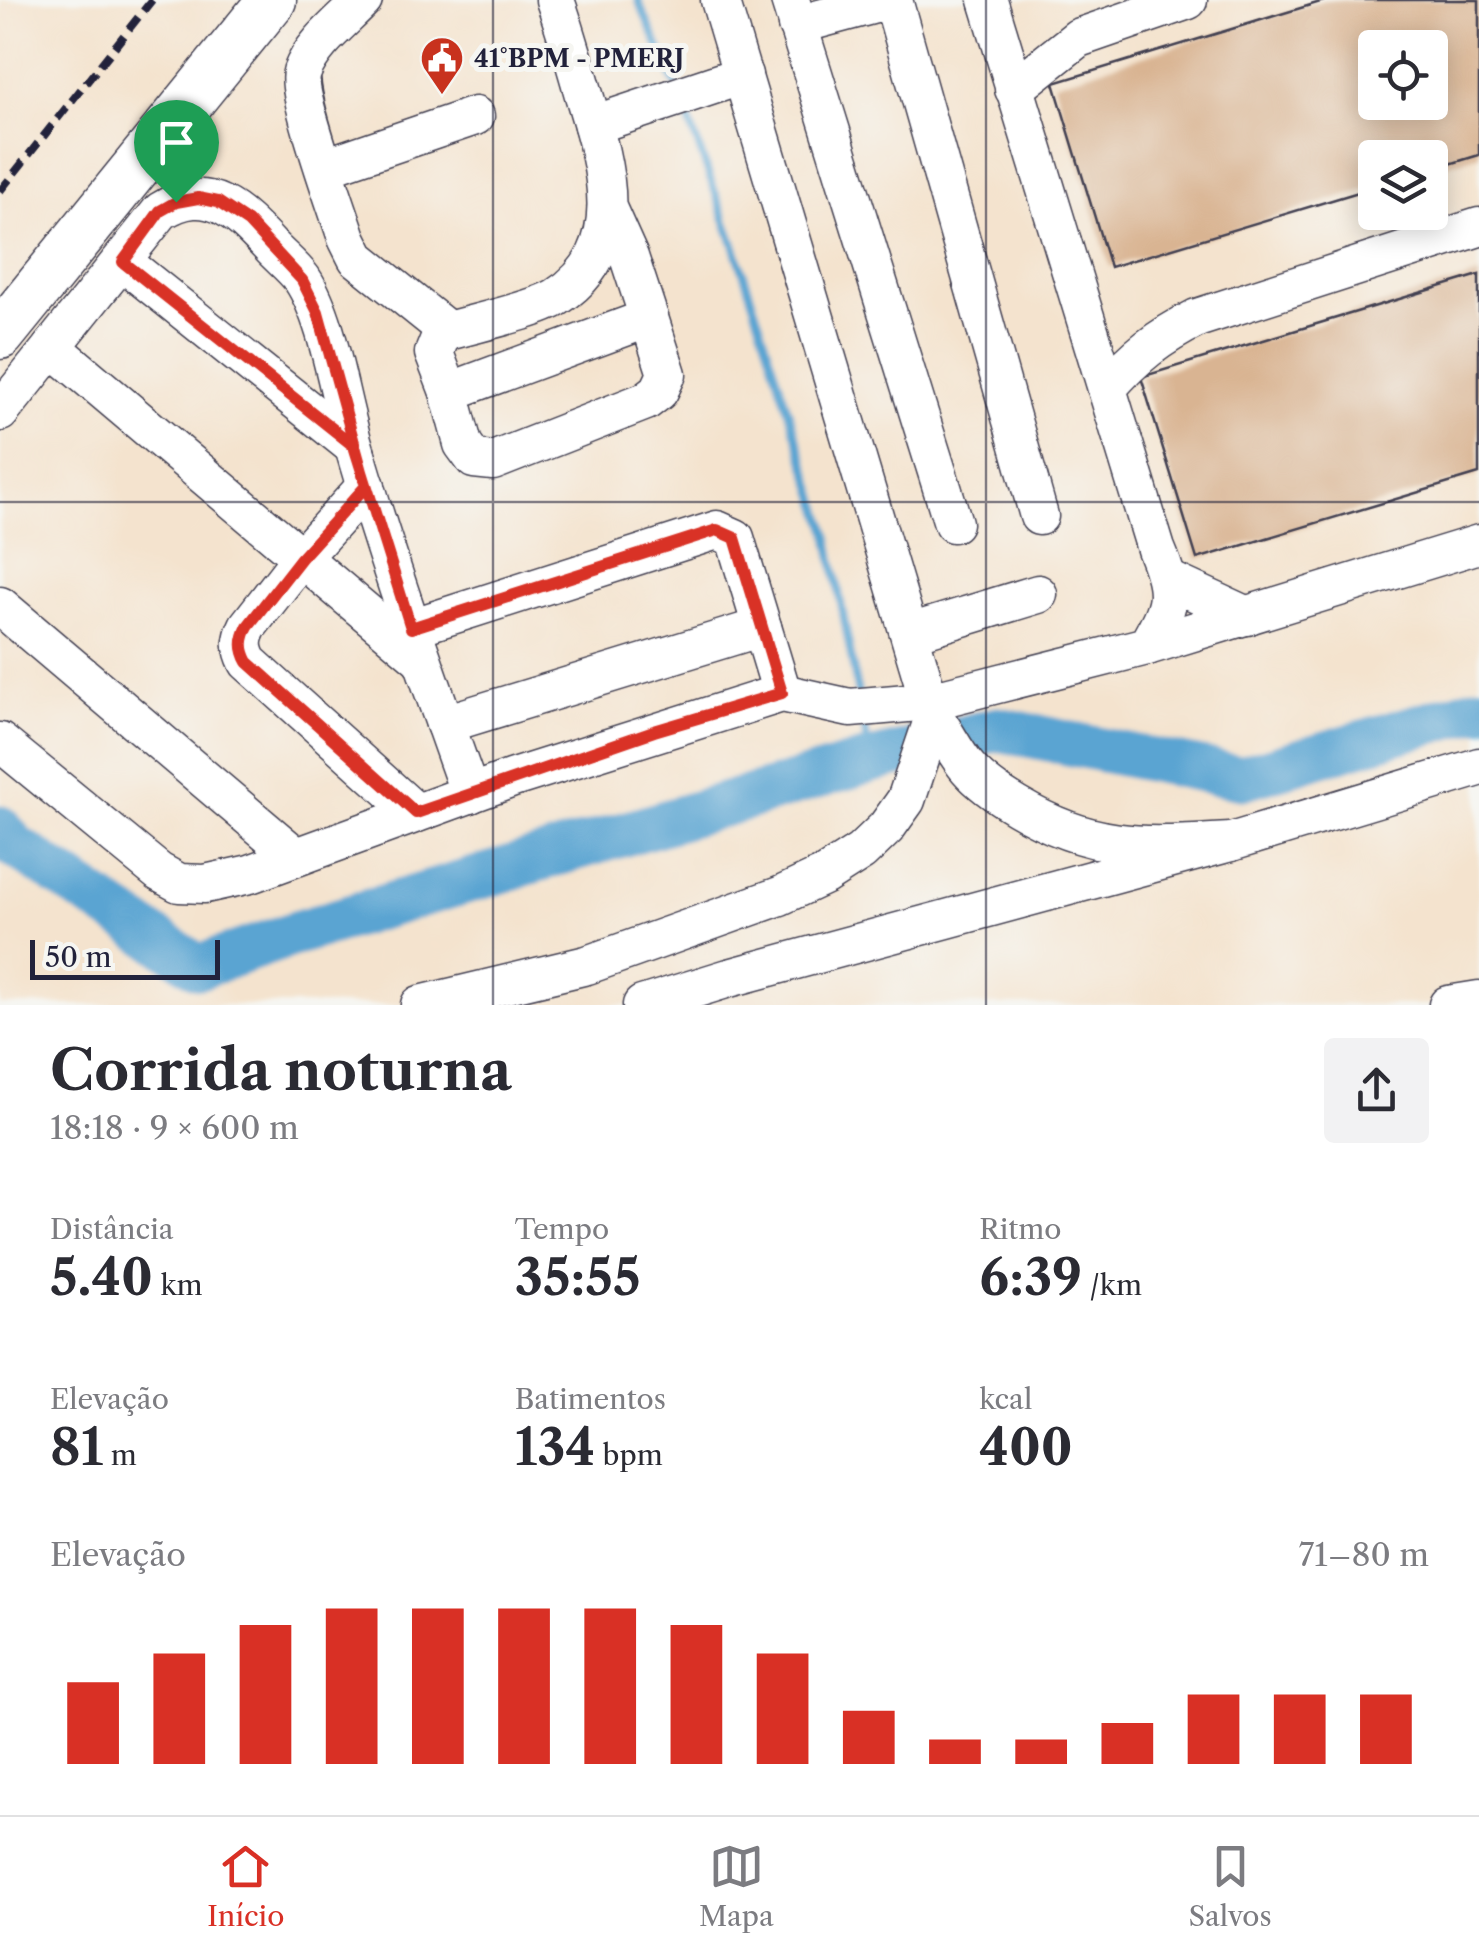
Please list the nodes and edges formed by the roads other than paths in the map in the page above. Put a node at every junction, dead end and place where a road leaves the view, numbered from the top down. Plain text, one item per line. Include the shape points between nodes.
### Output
1 (272, 0) edge
2 (363, 0) edge
3 (555, 0) edge
4 (720, 0) edge
5 (891, 0) edge
6 (988, 0) edge
7 (1188, 0) edge
8 (793, 12) edge
9 (743, 76) junction
10 (1014, 89) junction
11 (475, 116) dead end
12 (593, 125) junction
13 (325, 167) junction
14 (607, 208) junction
15 (1479, 227) edge
16 (123, 262) junction
17 (649, 318) junction
18 (448, 331) junction
19 (0, 335) edge
20 (52, 347) junction
21 (1107, 388) junction
22 (449, 392) junction
23 (0, 412) edge
24 (354, 446) junction
25 (366, 486) junction
26 (1039, 516) dead end
27 (953, 522) dead end
28 (1479, 544) edge
29 (301, 558) junction
30 (1169, 580) junction
31 (1038, 594) dead end
32 (0, 606) edge
33 (1247, 616) junction
34 (762, 626) junction
35 (910, 633) junction
36 (416, 644) junction
37 (1147, 646) junction
38 (782, 693) junction
39 (445, 724) junction
40 (932, 731) junction
41 (0, 742) edge
42 (1479, 766) edge
43 (470, 794) junction
44 (416, 813) junction
45 (1231, 842) junction
46 (294, 856) junction
47 (1479, 1000) edge
48 (435, 1003) edge
49 (642, 1005) edge
50 (1448, 1005) edge

1 - 19 main road
2 - 13 street via 310,55 300,76
3 - 12 street
4 - 9 street
5 - 8 street
5 - 26 street
6 - 10 street
7 - 10 street via 1078,38
8 - 27 street
9 - 12 street
9 - 35 street
10 - 21 street
11 - 13 street
12 - 14 street via 606,168
13 - 18 street via 357,258
14 - 17 street
14 - 18 street via 602,242 584,275 555,298
15 - 21 street via 1197,318 1135,356
16 - 20 street
16 - 24 street
16 - 24 street via 160,211 176,202 218,202 248,222 302,280 318,312
17 - 22 street
17 - 22 street via 667,374 660,390 492,461 474,459 462,444
18 - 22 street via 434,353
20 - 23 street
20 - 29 street
21 - 30 street
24 - 25 street
25 - 29 street
25 - 36 street
28 - 33 street
29 - 36 street
29 - 44 street via 248,626 243,652
30 - 33 street
30 - 37 street via 1166,614
31 - 35 street
32 - 46 street
33 - 37 street
34 - 36 street via 735,538 717,530
34 - 38 street
34 - 39 street
35 - 40 street
36 - 39 street
37 - 40 street
38 - 40 street via 862,707
38 - 43 street
39 - 43 street
40 - 45 street via 1001,796 1094,841
40 - 48 street via 906,800 886,828 825,874 588,965
41 - 46 street via 179,883 250,874
42 - 45 street
43 - 44 street
44 - 46 street
45 - 49 street
47 - 50 street

